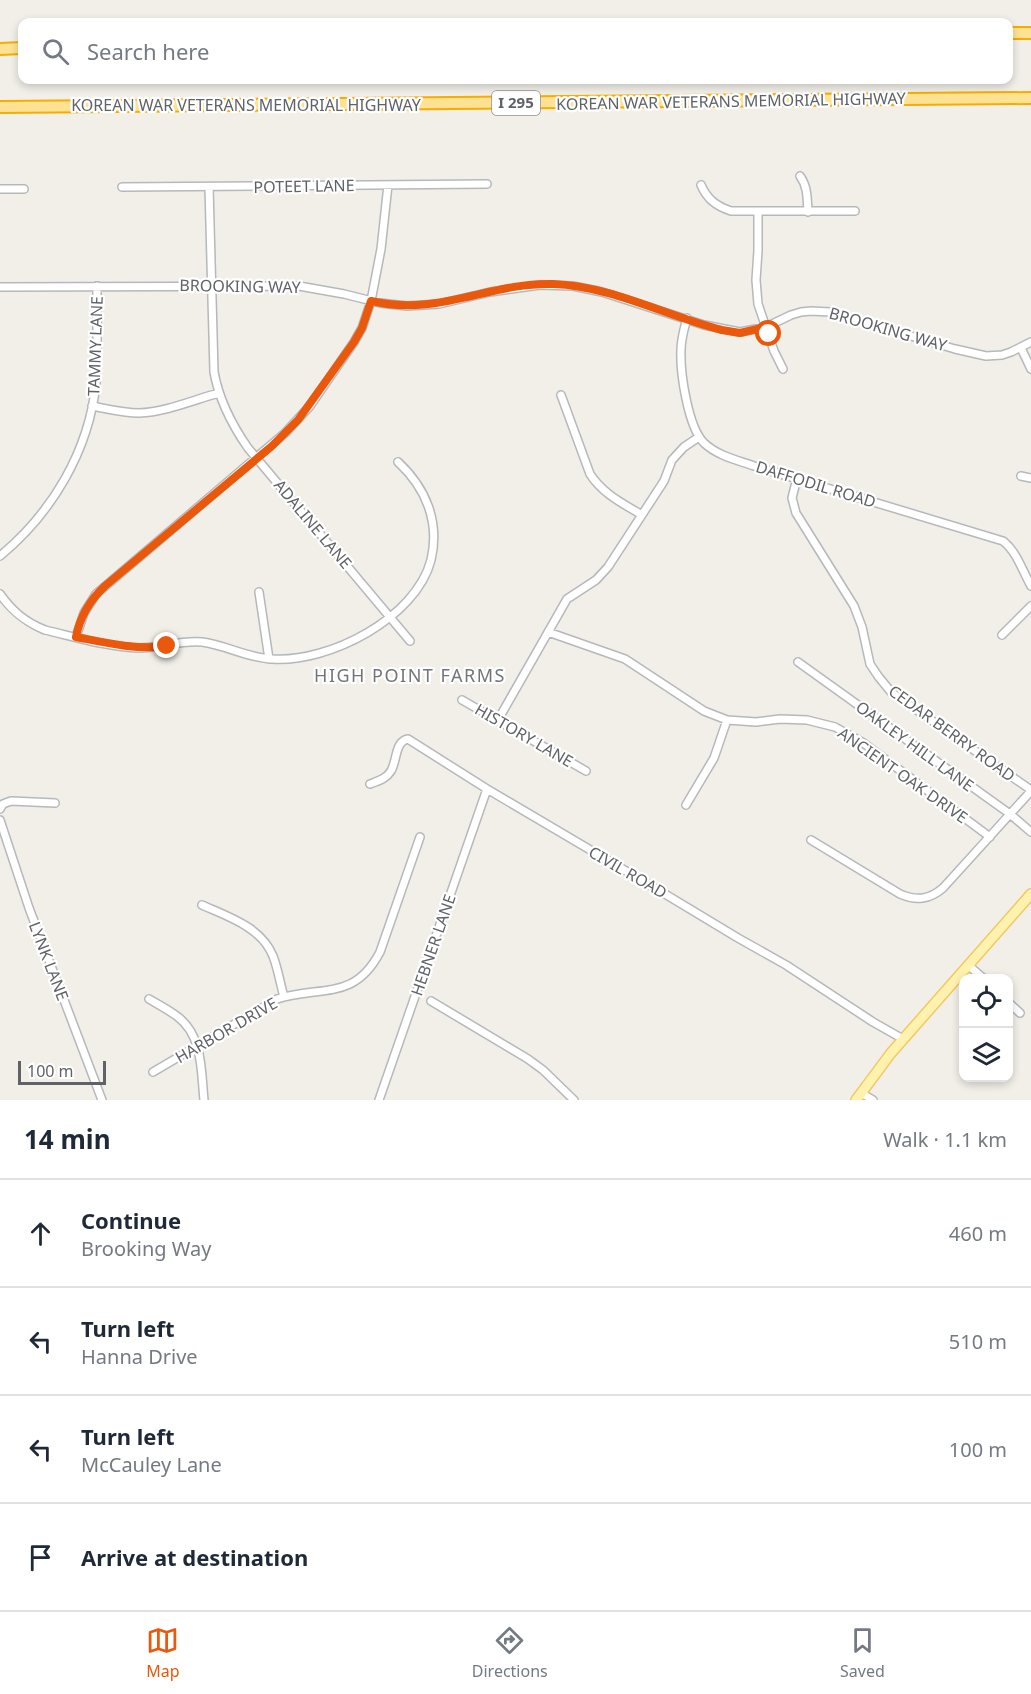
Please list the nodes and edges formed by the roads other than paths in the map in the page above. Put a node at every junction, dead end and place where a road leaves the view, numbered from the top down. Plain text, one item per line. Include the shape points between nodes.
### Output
1 (1013, 33) edge
2 (1031, 33) edge
3 (18, 48) edge
4 (0, 49) edge
5 (1031, 98) edge
6 (0, 107) edge
7 (800, 176) dead end
8 (487, 184) dead end
9 (701, 185) dead end
10 (387, 186) junction
11 (122, 187) dead end
12 (210, 187) junction
13 (0, 189) edge
14 (24, 189) dead end
15 (758, 211) junction
16 (855, 211) dead end
17 (808, 212) junction
18 (97, 286) junction
19 (212, 286) junction
20 (0, 287) edge
21 (371, 301) junction
22 (687, 318) junction
23 (766, 327) junction
24 (1031, 342) edge
25 (1021, 348) junction
26 (783, 369) dead end
27 (1031, 369) edge
28 (219, 393) junction
29 (561, 395) dead end
30 (92, 406) junction
31 (699, 437) junction
32 (256, 458) junction
33 (398, 462) dead end
34 (1021, 476) dead end
35 (796, 478) junction
36 (1031, 478) edge
37 (642, 515) junction
38 (0, 556) edge
39 (1031, 586) edge
40 (259, 592) dead end
41 (0, 594) edge
42 (1031, 606) edge
43 (390, 616) junction
44 (548, 632) junction
45 (1002, 635) dead end
46 (76, 637) junction
47 (410, 641) dead end
48 (269, 659) junction
49 (798, 662) dead end
50 (462, 700) dead end
51 (498, 720) junction
52 (727, 720) junction
53 (586, 771) dead end
54 (370, 784) dead end
55 (487, 789) junction
56 (1031, 790) edge
57 (55, 803) dead end
58 (686, 805) dead end
59 (0, 808) edge
60 (1010, 814) junction
61 (0, 820) edge
62 (1031, 832) edge
63 (420, 837) dead end
64 (990, 837) junction
65 (811, 840) dead end
66 (1031, 894) edge
67 (202, 905) dead end
68 (968, 965) junction
69 (978, 974) edge
70 (284, 997) junction
71 (149, 999) dead end
72 (431, 1001) dead end
73 (1013, 1007) edge
74 (1020, 1013) dead end
75 (903, 1039) junction
76 (197, 1046) junction
77 (153, 1072) dead end
78 (859, 1096) edge
79 (102, 1100) edge
80 (204, 1100) edge
81 (379, 1100) edge
82 (574, 1100) edge
83 (873, 1100) edge

1 - 2 highway
3 - 4 highway
5 - 6 highway, KOREAN WAR VETERANS MEMORIAL HIGHWAY / I 295
7 - 17 street
8 - 10 street, POTEET LANE
9 - 15 street via 711,201 722,208
10 - 12 street, POTEET LANE
10 - 21 street
11 - 12 street, POTEET LANE
12 - 19 street, ADALINE LANE
13 - 14 street
15 - 17 street
15 - 23 street via 756,292
16 - 17 street
18 - 19 street, BROOKING WAY
18 - 20 street, BROOKING WAY
18 - 30 street, TAMMY LANE via 97,373
19 - 21 street, BROOKING WAY via 299,286
19 - 28 street, ADALINE LANE via 214,372
21 - 22 street, BROOKING WAY via 423,305 553,284 602,292
21 - 32 street via 354,342 310,406
22 - 23 street, BROOKING WAY via 740,333
22 - 31 street via 681,353 683,385
23 - 25 street, BROOKING WAY via 791,315 819,310 986,356
23 - 26 street
24 - 25 street, BROOKING WAY
25 - 27 street
28 - 30 street via 142,413
28 - 32 street, ADALINE LANE
29 - 37 street via 590,474 604,491
30 - 38 street, TAMMY LANE via 78,451 57,493 32,526
31 - 35 street, DAFFODIL ROAD via 721,455
31 - 37 street via 672,460 664,481
32 - 43 street, ADALINE LANE
32 - 46 street via 96,594
33 - 43 street via 424,494 432,515 434,538 419,589
34 - 36 street
35 - 39 street, DAFFODIL ROAD via 1003,541 1010,546
35 - 56 street, CEDAR BERRY ROAD via 792,498 796,513 854,606 870,664 878,676 891,692
37 - 44 street via 608,567 567,599
40 - 48 street
41 - 46 street via 28,623
42 - 45 street
43 - 47 street, ADALINE LANE
43 - 48 street via 332,650 306,658
44 - 51 street
44 - 52 street, ANCIENT OAK DRIVE via 625,659 704,711
46 - 48 street via 138,648 202,642
49 - 60 street, OAKLEY HILL LANE
50 - 51 street, HISTORY LANE
51 - 53 street, HISTORY LANE
52 - 58 street via 714,758
52 - 64 street, ANCIENT OAK DRIVE via 807,720 835,727 862,742
54 - 55 street, CIVIL ROAD via 389,774 401,742 408,739
55 - 75 street, CIVIL ROAD via 786,964
55 - 81 street, HEBNER LANE
56 - 60 street
57 - 59 street via 11,801
60 - 62 street, OAKLEY HILL LANE
60 - 64 street
61 - 79 street, LYNK LANE via 39,937
63 - 70 street, HARBOR DRIVE via 380,952 370,968 346,986
64 - 65 street via 936,894 915,899 900,894
66 - 68 main road
67 - 70 street via 247,926 261,938 272,954
68 - 69 street
68 - 75 main road
70 - 76 street, HARBOR DRIVE
71 - 76 street via 183,1022
72 - 82 street via 528,1059
73 - 74 street
75 - 78 main road
76 - 77 street, HARBOR DRIVE
76 - 80 street
78 - 83 street

